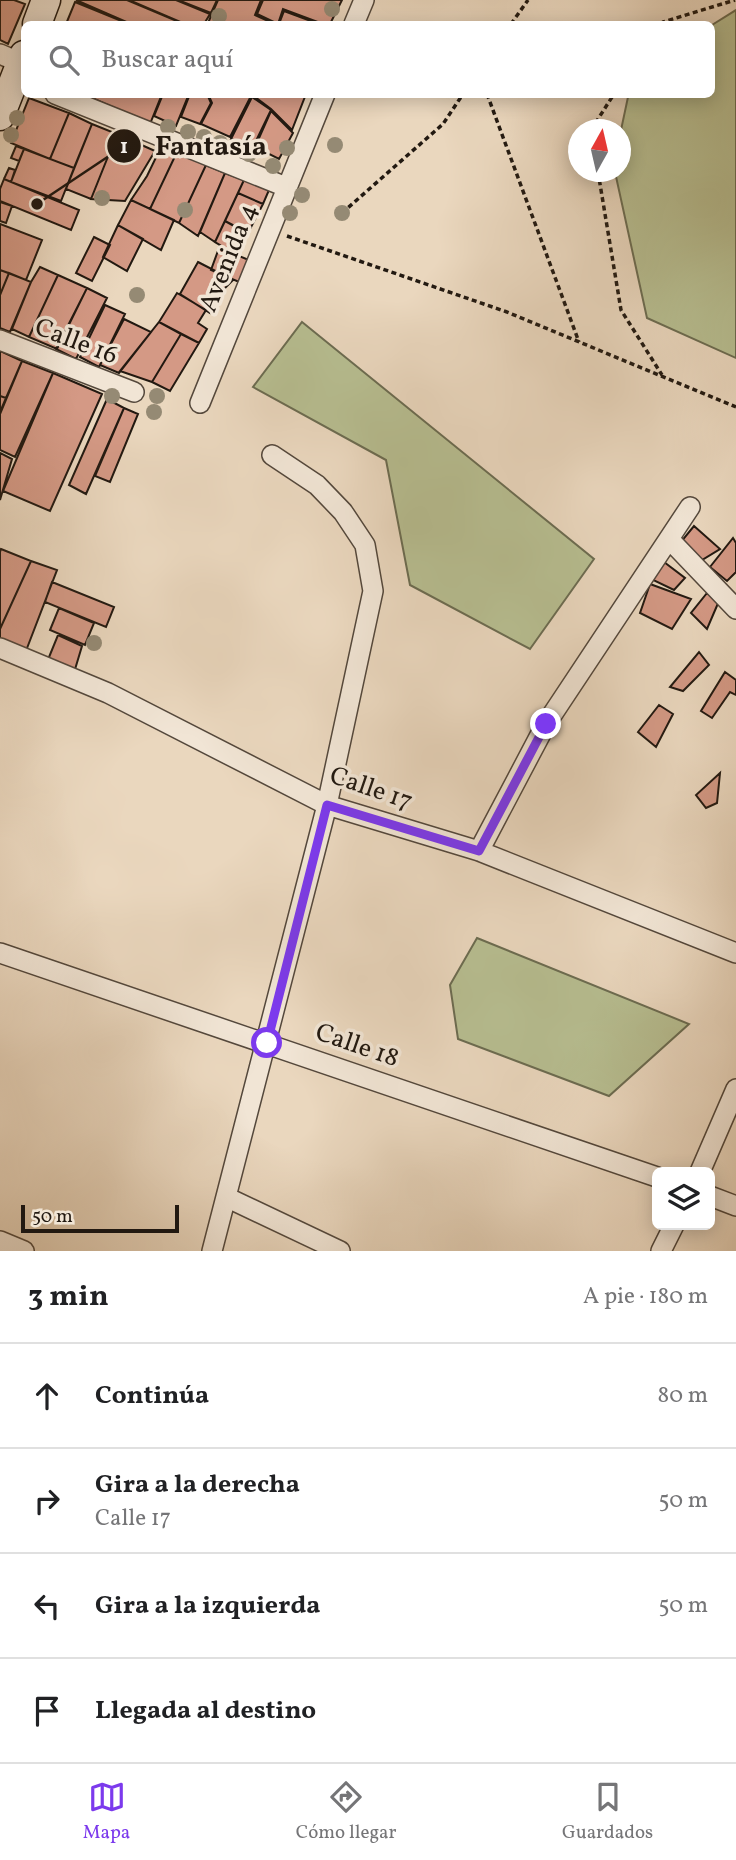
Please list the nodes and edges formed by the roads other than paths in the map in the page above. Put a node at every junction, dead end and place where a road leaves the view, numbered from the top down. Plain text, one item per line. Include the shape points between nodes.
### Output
1 (46, 0) edge
2 (364, 0) edge
3 (38, 21) edge
4 (355, 21) edge
5 (18, 60) edge
6 (65, 98) edge
7 (323, 98) edge
8 (0, 116) edge
9 (286, 187) junction
10 (0, 340) edge
11 (134, 392) dead end
12 (200, 403) dead end
13 (272, 455) dead end
14 (690, 507) dead end
15 (669, 539) junction
16 (736, 610) edge
17 (0, 648) edge
18 (327, 805) junction
19 (479, 851) junction
20 (0, 953) edge
21 (736, 953) edge
22 (267, 1043) junction
23 (736, 1089) edge
24 (702, 1167) edge
25 (652, 1175) edge
26 (226, 1197) junction
27 (715, 1198) edge
28 (736, 1206) edge
29 (671, 1230) edge
30 (0, 1241) edge
31 (24, 1251) edge
32 (212, 1251) edge
33 (340, 1251) edge
34 (660, 1251) edge

1 - 3 main road
2 - 4 street
5 - 8 main road
6 - 9 street
7 - 9 street, Avenida 4
9 - 12 street, Avenida 4
10 - 11 street, Calle 16
13 - 18 street via 317,485 343,512 365,545 373,591
14 - 15 street
15 - 16 street
15 - 19 street via 546,724
17 - 18 street, Calle 17 via 108,693
18 - 19 street, Calle 17
18 - 22 street
19 - 21 street, Calle 17
20 - 22 street, Calle 18
22 - 25 street, Calle 18
22 - 26 street
23 - 24 street
26 - 32 street
26 - 33 street
27 - 28 street
29 - 34 street
30 - 31 street

